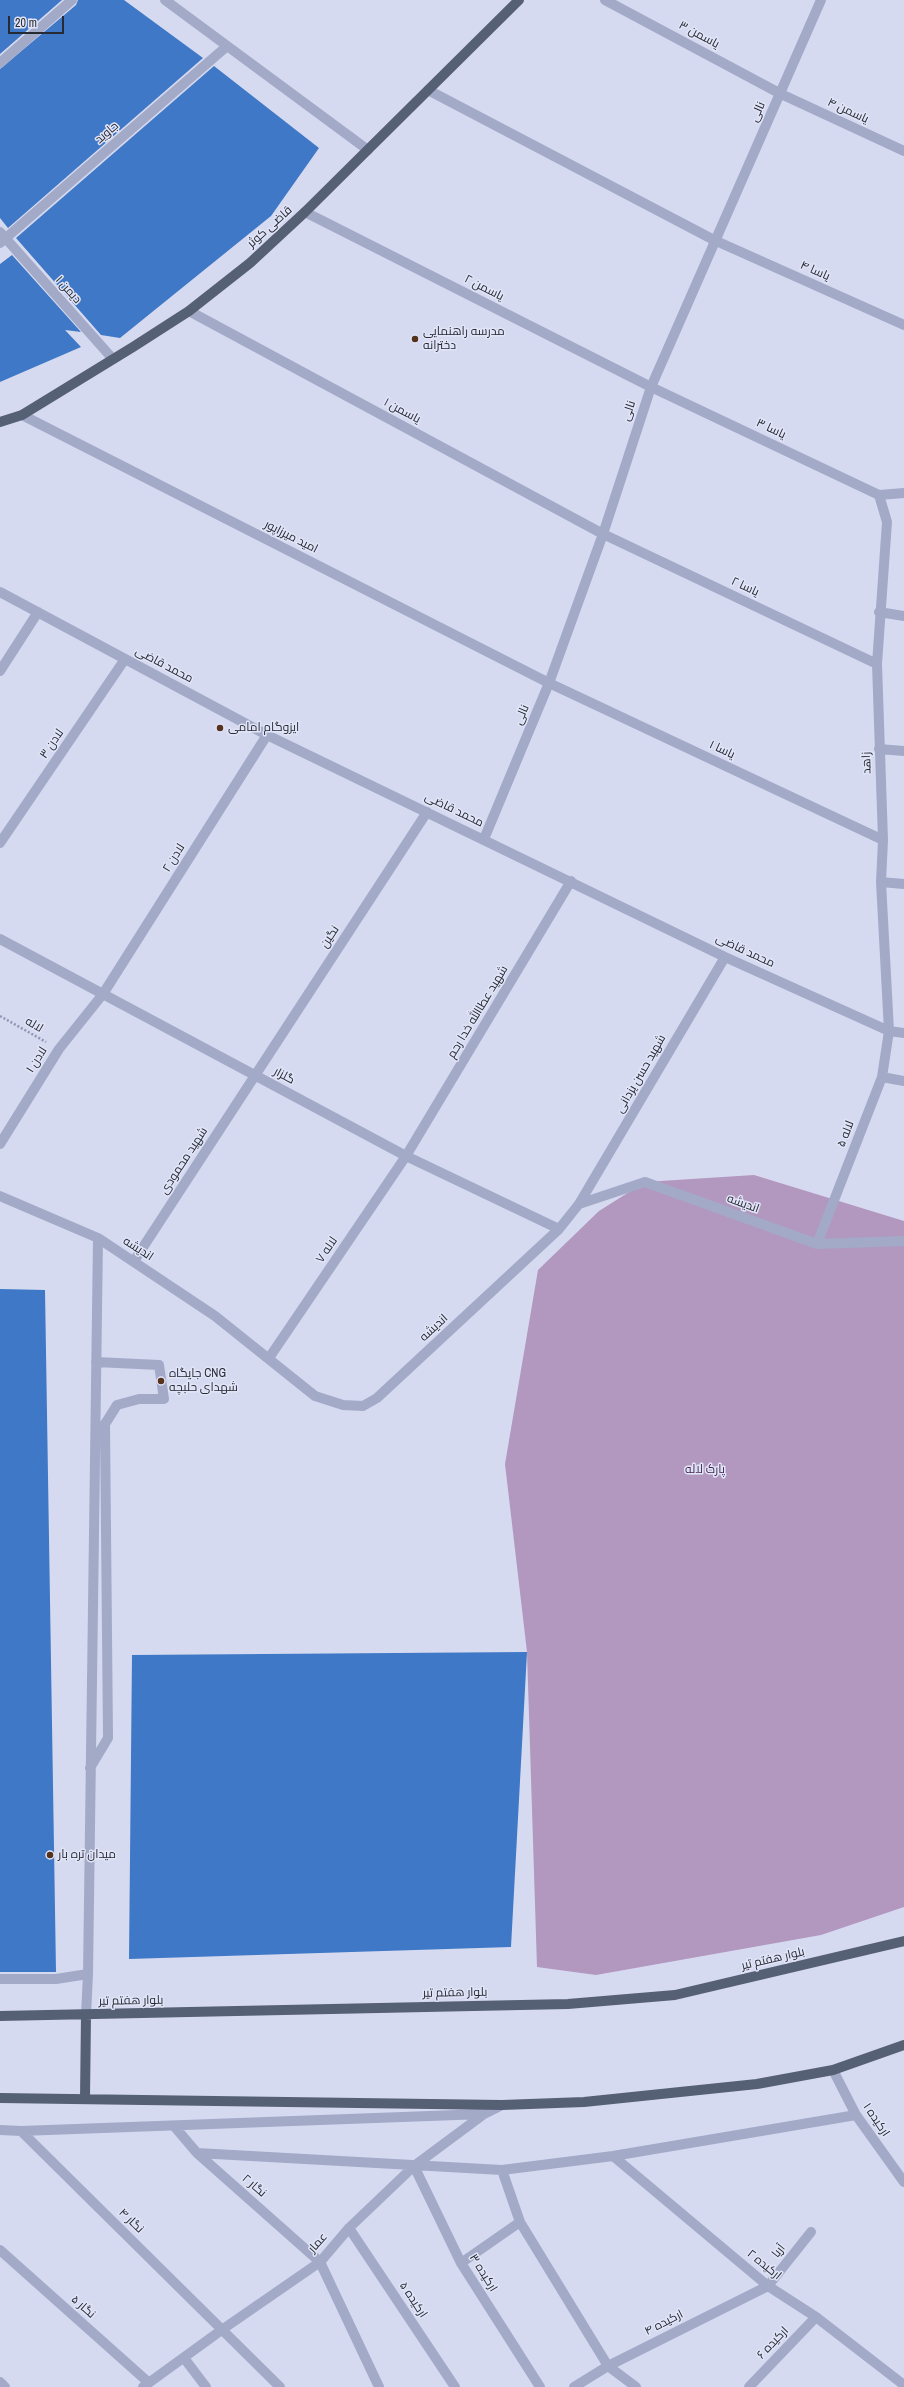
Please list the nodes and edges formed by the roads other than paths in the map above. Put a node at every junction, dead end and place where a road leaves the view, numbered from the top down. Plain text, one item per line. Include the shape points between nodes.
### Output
1 (72, 0) edge
2 (165, 0) edge
3 (519, 0) edge
4 (606, 0) edge
5 (821, 0) edge
6 (226, 46) junction
7 (0, 63) edge
8 (428, 90) junction
9 (781, 94) junction
10 (368, 150) junction
11 (904, 151) edge
12 (305, 212) junction
13 (2, 238) edge
14 (714, 240) junction
15 (189, 311) junction
16 (904, 325) edge
17 (112, 358) junction
18 (651, 387) junction
19 (22, 415) junction
20 (0, 422) edge
21 (904, 493) edge
22 (879, 495) junction
23 (602, 534) junction
24 (0, 592) edge
25 (38, 612) junction
26 (879, 612) junction
27 (904, 616) edge
28 (125, 659) junction
29 (876, 664) junction
30 (0, 671) edge
31 (549, 683) junction
32 (267, 735) junction
33 (879, 749) junction
34 (904, 751) edge
35 (427, 812) junction
36 (484, 839) junction
37 (883, 840) junction
38 (0, 843) edge
39 (571, 881) junction
40 (881, 882) junction
41 (904, 884) edge
42 (0, 939) edge
43 (725, 957) junction
44 (103, 994) junction
45 (889, 1031) junction
46 (904, 1033) edge
47 (256, 1076) junction
48 (882, 1077) junction
49 (904, 1081) edge
50 (0, 1144) edge
51 (406, 1156) junction
52 (0, 1196) edge
53 (579, 1204) junction
54 (558, 1229) junction
55 (98, 1238) junction
56 (904, 1241) edge
57 (817, 1244) junction
58 (134, 1261) junction
59 (269, 1358) junction
60 (96, 1362) junction
61 (90, 1768) junction
62 (904, 1942) edge
63 (88, 1974) junction
64 (0, 1979) edge
65 (86, 2015) junction
66 (0, 2016) edge
67 (904, 2045) edge
68 (833, 2070) junction
69 (0, 2098) edge
70 (85, 2098) junction
71 (502, 2105) junction
72 (484, 2114) junction
73 (856, 2115) junction
74 (174, 2126) junction
75 (0, 2130) edge
76 (21, 2131) junction
77 (196, 2153) junction
78 (613, 2156) junction
79 (414, 2166) junction
80 (502, 2170) junction
81 (904, 2182) edge
82 (520, 2222) junction
83 (350, 2228) junction
84 (811, 2232) dead end
85 (0, 2250) edge
86 (320, 2262) junction
87 (461, 2263) junction
88 (768, 2286) junction
89 (816, 2318) junction
90 (223, 2329) junction
91 (184, 2358) junction
92 (608, 2366) junction
93 (0, 2382) edge
94 (146, 2385) edge
95 (904, 2385) edge
96 (5, 2387) edge
97 (206, 2387) edge
98 (280, 2387) edge
99 (379, 2387) edge
100 (455, 2387) edge
101 (540, 2387) edge
102 (574, 2387) edge
103 (636, 2387) edge
104 (749, 2387) edge

1 - 7 street
2 - 6 street
3 - 8 main road, قاضی کوثر
4 - 9 street, یاسمن ۳
5 - 9 street, نالی
6 - 10 street
6 - 13 street, جاوید
8 - 10 main road, قاضی کوثر
8 - 14 street
9 - 11 street, یاسمن ۴
9 - 14 street, نالی
10 - 12 main road, قاضی کوثر
12 - 15 main road, قاضی کوثر via 250,263
12 - 18 street, یاسمن ۲
13 - 17 street, دیمن ۱
14 - 16 street, یاسا ۴
14 - 18 street, نالی
15 - 17 main road, قاضی کوثر
15 - 23 street, یاسمن ۱
17 - 19 main road, قاضی کوثر
18 - 22 street, یاسا ۳
18 - 23 street, نالی
19 - 20 main road, قاضی کوثر
19 - 31 street, امید میرزاپور
21 - 22 street
22 - 26 street, زاهد via 887,522
23 - 29 street, یاسا ۲
23 - 31 street, نالی
24 - 25 street, محمد قاضی
25 - 28 street, محمد قاضی
25 - 30 street
26 - 27 street
26 - 29 street, زاهد
28 - 32 street, محمد قاضی
28 - 38 street, لادن ۳
29 - 33 street, زاهد
31 - 36 street, نالی
31 - 37 street, یاسا ۱
32 - 35 street, محمد قاضی
32 - 44 street, لادن ۲
33 - 34 street
33 - 37 street, زاهد
35 - 36 street, محمد قاضی
35 - 47 street, نگین
36 - 39 street, محمد قاضی
37 - 40 street, زاهد
39 - 43 street, محمد قاضی
39 - 51 street, شهید عطاالله خدا رحم
40 - 41 street
40 - 45 street, زاهد
42 - 44 street, گلزار
43 - 45 street, محمد قاضی
43 - 53 street, شهید حسن یزدانی
44 - 47 street, گلزار
44 - 50 street, لادن ۱ via 59,1049
45 - 46 street, محمد قاضی
45 - 48 street, لاله ۵
47 - 51 street, گلزار
47 - 58 street, شهید محمودی
48 - 49 street
48 - 57 street, لاله ۵
51 - 54 street, گلزار
51 - 59 street, لاله ۷
52 - 55 street, اندیشه
53 - 54 street, اندیشه
53 - 57 street, اندیشه via 645,1182
54 - 59 street, اندیشه via 377,1398 363,1406 343,1405 315,1396
55 - 58 street, اندیشه
55 - 60 street
56 - 57 street, اندیشه
58 - 59 street, اندیشه via 215,1316
60 - 61 street
60 - 61 street via 159,1365 164,1399 139,1399 117,1405 105,1424 108,1738
61 - 63 street
62 - 65 main road, بلوار هفتم تیر via 660,1996 568,2004
63 - 64 street via 56,1979
63 - 65 street
65 - 66 main road, بلوار هفتم تیر
65 - 70 main road
67 - 68 main road
68 - 71 main road via 741,2086 584,2102
68 - 73 street, ارکیده ۱
69 - 70 main road
70 - 71 main road
71 - 72 street, عمار
72 - 74 street
72 - 79 street, عمار
73 - 78 street
73 - 81 street, ارکیده ۱
74 - 76 street
74 - 77 street, نگار ۲
75 - 76 street
76 - 90 street, نگار ۴
77 - 79 street
77 - 86 street, نگار ۲
78 - 80 street
78 - 88 street, ارکیده ۲
79 - 80 street
79 - 83 street, عمار
79 - 87 street, ارکیده ۳
80 - 82 street
82 - 87 street
82 - 92 street
83 - 86 street, عمار
83 - 100 street, ارکیده ۵
84 - 88 street, آریا
85 - 94 street, نگار ۵
86 - 90 street, عمار
86 - 99 street
87 - 101 street, ارکیده ۳
88 - 89 street, ارکیده ۲
88 - 92 street, ارکیده ۴
89 - 95 street, ارکیده ۲
89 - 104 street, ارکیده ۶
90 - 91 street, عمار
90 - 98 street, نگار ۴
91 - 94 street, عمار
91 - 97 street
92 - 102 street, ارکیده ۴
92 - 103 street
93 - 96 street

